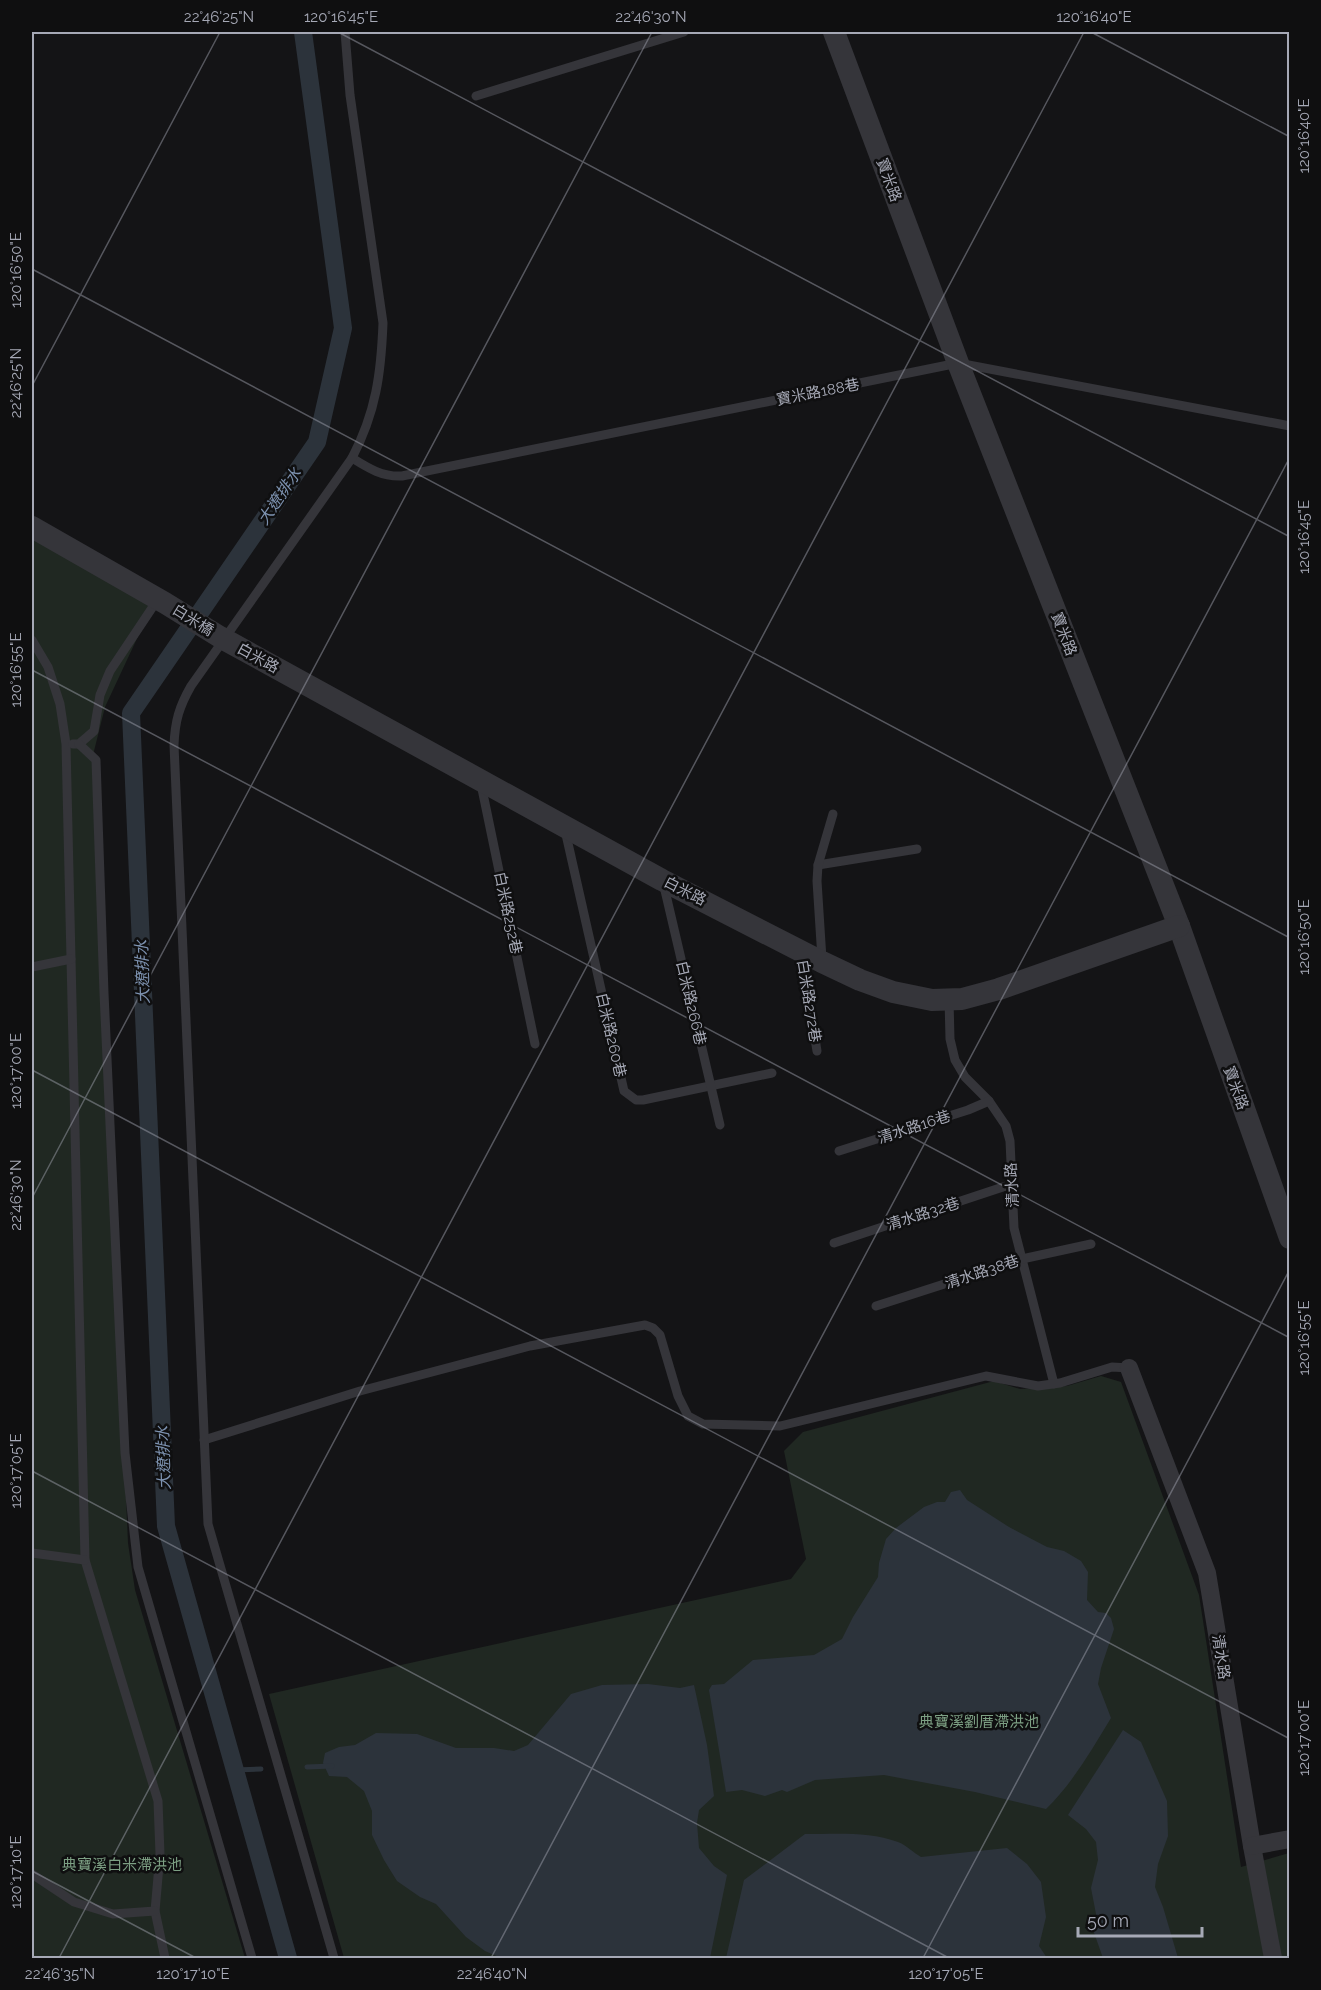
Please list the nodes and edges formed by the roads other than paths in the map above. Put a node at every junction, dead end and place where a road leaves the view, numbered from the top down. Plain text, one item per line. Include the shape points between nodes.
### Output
1 (345, 32) edge
2 (684, 32) edge
3 (834, 32) edge
4 (476, 96) dead end
5 (958, 363) junction
6 (1290, 426) edge
7 (352, 458) junction
8 (32, 526) edge
9 (162, 601) junction
10 (222, 638) junction
11 (32, 640) edge
12 (66, 744) junction
13 (79, 744) junction
14 (480, 782) junction
15 (833, 814) dead end
16 (565, 828) junction
17 (917, 849) dead end
18 (818, 865) junction
19 (662, 880) junction
20 (1179, 926) junction
21 (801, 951) junction
22 (71, 959) junction
23 (822, 962) junction
24 (32, 967) edge
25 (949, 999) junction
26 (535, 1044) dead end
27 (816, 1051) dead end
28 (772, 1073) dead end
29 (711, 1085) junction
30 (989, 1101) junction
31 (720, 1125) dead end
32 (839, 1151) dead end
33 (1012, 1184) junction
34 (1290, 1238) edge
35 (834, 1244) dead end
36 (1091, 1244) dead end
37 (1022, 1259) junction
38 (876, 1306) dead end
39 (1129, 1368) joint
40 (1054, 1384) junction
41 (204, 1440) junction
42 (32, 1553) edge
43 (85, 1560) junction
44 (1290, 1839) edge
45 (1252, 1846) junction
46 (32, 1874) edge
47 (155, 1911) junction
48 (165, 1959) edge
49 (252, 1959) edge
50 (334, 1959) edge
51 (1273, 1959) edge

1 - 7 lane via 350,95 383,323 376,397
2 - 4 lane
3 - 5 street, 寶米路
5 - 6 lane, 寶米路188巷
5 - 7 lane, 寶米路188巷 via 402,476 379,474
5 - 20 street, 寶米路
7 - 10 lane
8 - 9 street
9 - 10 street, 白米橋
9 - 13 lane via 110,671 100,695 94,731
10 - 14 street, 白米路
10 - 41 lane via 183,700 175,724 174,745
11 - 12 lane via 48,667 60,704
12 - 13 lane
12 - 22 lane
13 - 49 lane via 96,760 125,1453 138,1567
14 - 16 street, 白米路
14 - 26 lane, 白米路252巷
15 - 18 lane
16 - 19 street, 白米路
16 - 29 lane, 白米路260巷 via 624,1091 636,1100
17 - 18 lane
18 - 23 lane
19 - 21 street, 白米路
19 - 29 lane, 白米路266巷
20 - 25 street, 白米路 via 999,989
20 - 34 street, 寶米路
21 - 23 street, 白米路
21 - 27 lane, 白米路272巷
22 - 24 lane
22 - 43 lane
23 - 25 street, 白米路 via 893,992 932,1000
25 - 30 lane, 清水路 via 955,1060 965,1077
28 - 29 lane, 白米路260巷
29 - 31 lane, 白米路266巷
30 - 32 lane, 清水路16巷
30 - 33 lane, 清水路 via 1006,1126
33 - 35 lane, 清水路32巷
33 - 37 lane, 清水路 via 1014,1228
36 - 37 lane, 清水路38巷
37 - 38 lane, 清水路38巷
37 - 40 lane, 清水路
39 - 40 lane via 1112,1367
39 - 45 street, 清水路 via 1207,1573
40 - 41 lane via 1038,1386 986,1376 780,1426 703,1424 688,1416 660,1335 645,1325 530,1346 360,1391
41 - 50 lane via 208,1524
42 - 43 lane
43 - 47 lane via 158,1801 160,1854
44 - 45 street
45 - 51 street, 清水路
46 - 47 lane via 74,1902 113,1914
47 - 48 lane

